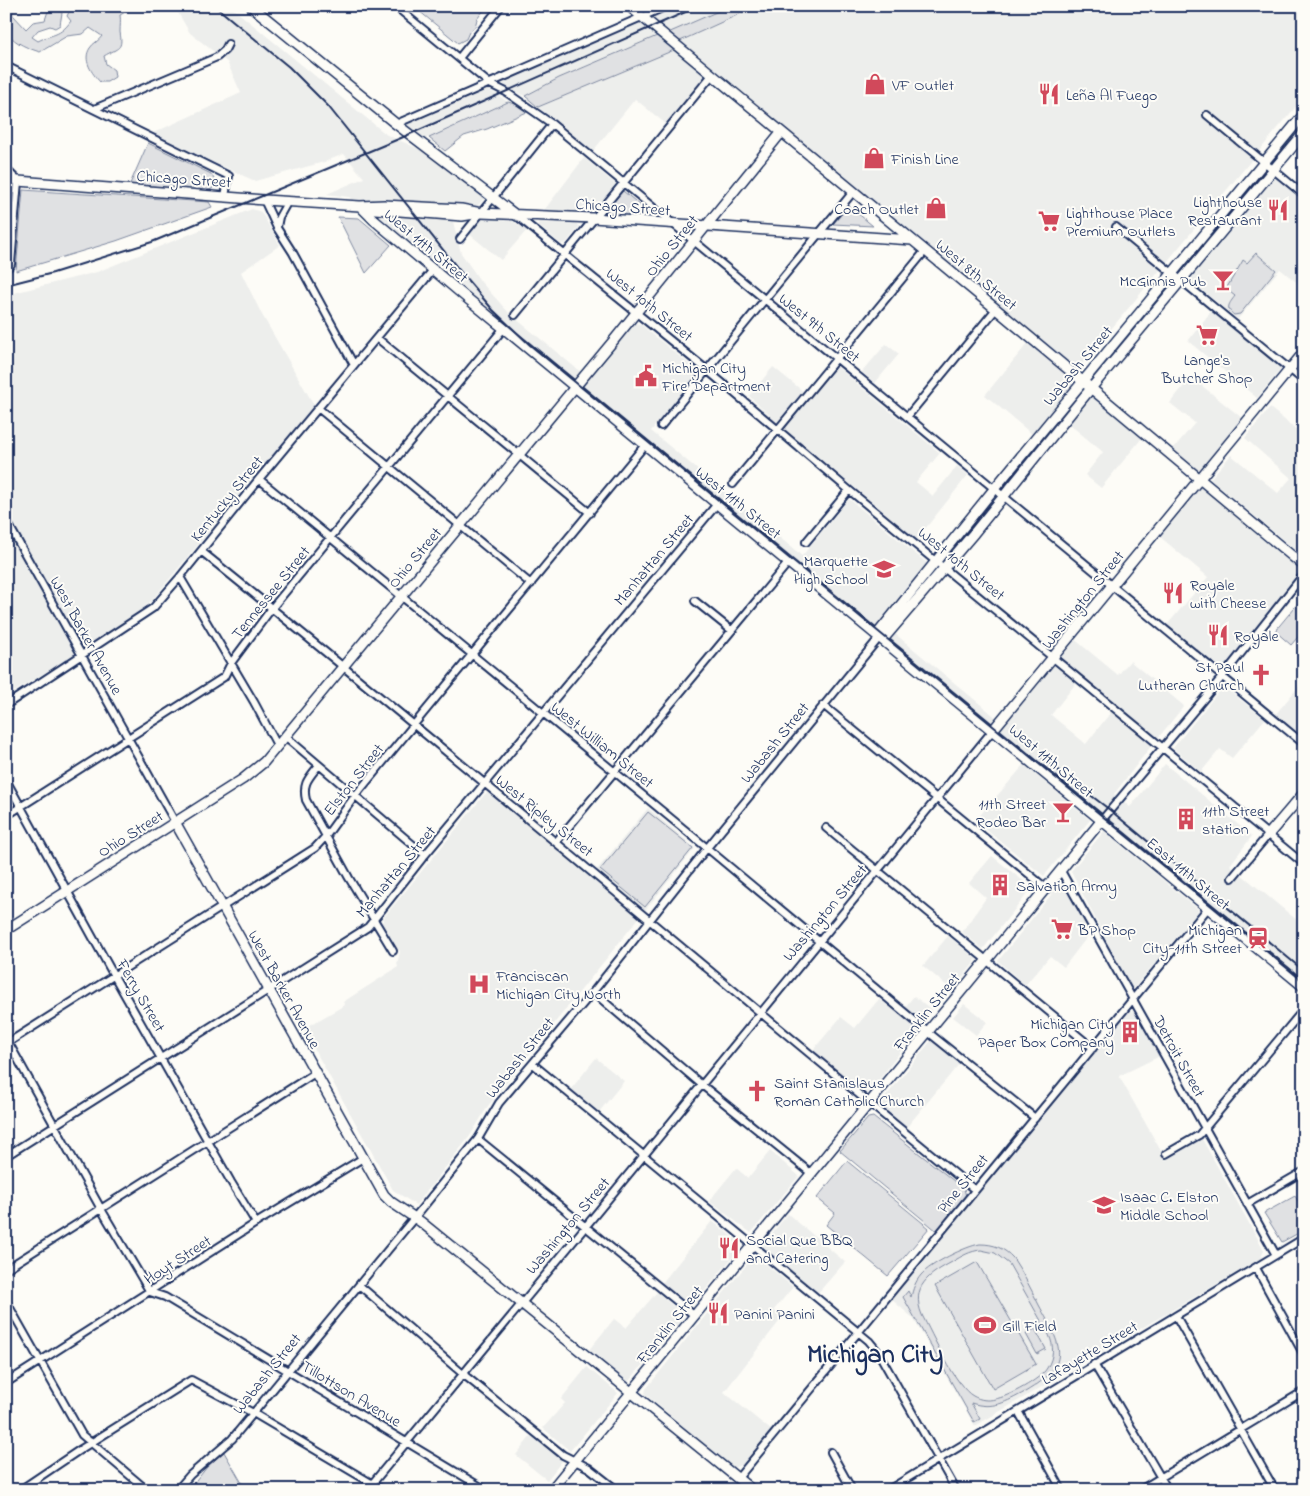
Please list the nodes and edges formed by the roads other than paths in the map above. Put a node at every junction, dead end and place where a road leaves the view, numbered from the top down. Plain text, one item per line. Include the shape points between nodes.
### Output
1 (251, 6) edge
2 (395, 6) edge
3 (501, 6) edge
4 (629, 6) edge
5 (667, 6) edge
6 (642, 17) junction
7 (228, 44) dead end
8 (459, 58) junction
9 (6, 66) edge
10 (712, 75) junction
11 (490, 84) junction
12 (94, 109) junction
13 (1304, 114) edge
14 (1207, 115) dead end
15 (396, 124) junction
16 (552, 124) junction
17 (781, 133) junction
18 (1304, 133) edge
19 (1264, 162) junction
20 (6, 169) edge
21 (1273, 169) junction
22 (6, 180) edge
23 (18, 181) junction
24 (623, 182) junction
25 (854, 192) junction
26 (1304, 194) edge
27 (225, 196) junction
28 (492, 198) junction
29 (264, 200) junction
30 (288, 201) junction
31 (360, 206) junction
32 (481, 214) junction
33 (517, 216) junction
34 (593, 218) junction
35 (675, 225) junction
36 (705, 227) junction
37 (1116, 227) dead end
38 (277, 228) junction
39 (819, 235) junction
40 (460, 238) dead end
41 (695, 240) junction
42 (912, 240) junction
43 (925, 251) junction
44 (564, 254) junction
45 (7, 270) edge
46 (433, 270) junction
47 (1172, 273) junction
48 (1181, 280) junction
49 (765, 299) junction
50 (996, 309) junction
51 (636, 313) junction
52 (515, 315) dead end
53 (504, 328) junction
54 (377, 338) junction
55 (1304, 352) edge
56 (836, 358) junction
57 (354, 365) junction
58 (1290, 369) junction
59 (707, 370) junction
60 (1304, 380) edge
61 (1083, 382) junction
62 (576, 387) junction
63 (1091, 389) junction
64 (447, 396) junction
65 (318, 408) junction
66 (907, 417) junction
67 (661, 426) dead end
68 (778, 430) junction
69 (645, 445) junction
70 (518, 454) junction
71 (389, 467) junction
72 (259, 479) junction
73 (1199, 479) junction
74 (733, 484) dead end
75 (994, 489) junction
76 (850, 490) junction
77 (1004, 496) junction
78 (717, 504) junction
79 (590, 513) junction
80 (6, 520) edge
81 (460, 525) junction
82 (332, 538) junction
83 (806, 542) dead end
84 (201, 551) junction
85 (936, 560) junction
86 (788, 562) junction
87 (1304, 566) edge
88 (944, 567) junction
89 (1304, 574) edge
90 (180, 577) junction
91 (531, 584) junction
92 (1112, 586) junction
93 (402, 596) junction
94 (695, 600) dead end
95 (272, 608) junction
96 (731, 630) junction
97 (879, 638) junction
98 (472, 654) junction
99 (81, 656) junction
100 (1053, 657) junction
101 (231, 663) junction
102 (342, 667) junction
103 (1222, 676) junction
104 (6, 705) edge
105 (823, 705) junction
106 (543, 713) junction
107 (414, 725) junction
108 (993, 730) junction
109 (285, 736) junction
110 (128, 739) junction
111 (1304, 744) edge
112 (277, 745) junction
113 (1163, 747) junction
114 (319, 765) junction
115 (615, 772) junction
116 (6, 780) edge
117 (484, 784) junction
118 (1304, 792) edge
119 (355, 796) junction
120 (937, 798) junction
121 (21, 806) junction
122 (6, 816) edge
123 (1102, 820) junction
124 (175, 822) junction
125 (826, 828) dead end
126 (1268, 835) junction
127 (326, 836) junction
128 (556, 842) junction
129 (707, 848) junction
130 (425, 855) junction
131 (1304, 864) edge
132 (879, 870) junction
133 (1061, 871) junction
134 (1232, 878) dead end
135 (1046, 888) junction
136 (68, 890) junction
137 (223, 906) junction
138 (1208, 908) junction
139 (374, 919) junction
140 (650, 920) junction
141 (6, 930) edge
142 (819, 942) junction
143 (393, 951) dead end
144 (987, 960) junction
145 (114, 974) junction
146 (1304, 987) edge
147 (268, 990) junction
148 (593, 992) junction
149 (1132, 999) junction
150 (1304, 1009) edge
151 (760, 1014) junction
152 (928, 1032) junction
153 (7, 1041) edge
154 (1092, 1048) junction
155 (162, 1058) junction
156 (533, 1064) junction
157 (315, 1072) junction
158 (702, 1085) junction
159 (869, 1104) junction
160 (1035, 1118) junction
161 (54, 1125) junction
162 (1204, 1127) junction
163 (478, 1139) junction
164 (208, 1142) junction
165 (1166, 1154) dead end
166 (643, 1155) junction
167 (6, 1156) edge
168 (363, 1158) junction
169 (1304, 1171) edge
170 (812, 1174) junction
171 (975, 1190) junction
172 (1247, 1204) junction
173 (101, 1209) junction
174 (415, 1217) junction
175 (256, 1223) junction
176 (586, 1226) junction
177 (1304, 1238) edge
178 (753, 1245) junction
179 (1276, 1255) junction
180 (1256, 1268) junction
181 (6, 1270) edge
182 (359, 1285) junction
183 (150, 1292) junction
184 (6, 1302) edge
185 (521, 1303) junction
186 (694, 1316) junction
187 (1176, 1316) junction
188 (858, 1332) junction
189 (1304, 1355) edge
190 (40, 1362) junction
191 (1094, 1364) junction
192 (288, 1370) junction
193 (463, 1374) junction
194 (6, 1383) edge
195 (1304, 1391) edge
196 (632, 1392) junction
197 (1018, 1411) junction
198 (253, 1413) junction
199 (1240, 1429) junction
200 (408, 1442) junction
201 (91, 1443) junction
202 (831, 1452) dead end
203 (939, 1459) junction
204 (574, 1462) junction
205 (1161, 1477) junction
206 (738, 1478) junction
207 (372, 1483) junction
208 (20, 1490) edge
209 (147, 1490) edge
210 (177, 1490) edge
211 (367, 1490) edge
212 (383, 1490) edge
213 (486, 1490) edge
214 (552, 1490) edge
215 (617, 1490) edge
216 (752, 1490) edge
217 (852, 1490) edge
218 (888, 1490) edge
219 (956, 1490) edge
220 (1062, 1490) edge
221 (1140, 1490) edge
222 (1168, 1490) edge
223 (1275, 1490) edge

1 - 15 street, West 10th Street
2 - 8 street, West 9th Street
3 - 8 street
4 - 6 street, West 8th Street
5 - 6 street
6 - 10 street, West 8th Street
6 - 11 street
7 - 12 street via 217,57
8 - 11 street, West 9th Street
9 - 12 street
10 - 17 street, West 8th Street
10 - 24 street
11 - 15 street
11 - 16 street, West 9th Street
12 - 27 street via 229,176
13 - 19 street, Wabash Street
14 - 19 street
15 - 28 street, West 10th Street
16 - 24 street, West 9th Street
16 - 28 street
17 - 25 street, West 8th Street
17 - 36 street, Ohio Street
18 - 21 street, Wabash Street
19 - 21 street
19 - 47 street, Wabash Street
20 - 23 street
21 - 26 street
21 - 48 street, Wabash Street
22 - 23 street, Chicago Street
23 - 27 street, Chicago Street
23 - 45 street via 12,264
24 - 34 street
24 - 35 street, West 9th Street
25 - 39 street
25 - 42 street, West 8th Street
27 - 29 street, Chicago Street
28 - 32 street
28 - 33 street, West 10th Street
29 - 30 street, Chicago Street
29 - 38 street
30 - 31 street, Chicago Street
30 - 38 street
31 - 32 street, Chicago Street via 452,209
31 - 46 street, West 11th Street
32 - 33 street, Chicago Street
32 - 40 street
33 - 34 street, Chicago Street
33 - 44 street, West 10th Street
34 - 35 street, Chicago Street
34 - 44 street
35 - 36 street, Chicago Street
35 - 41 street, West 9th Street
36 - 39 street, Chicago Street
36 - 41 street, Ohio Street
37 - 47 street
38 - 57 street
39 - 42 street, Chicago Street
39 - 49 street
41 - 49 street, West 9th Street
41 - 51 street, Ohio Street
42 - 43 street, West 8th Street
43 - 50 street, West 8th Street
43 - 56 street
44 - 51 street, West 10th Street
44 - 52 street
46 - 53 street, West 11th Street
46 - 54 street, Kentucky Street
47 - 48 street
47 - 61 street, Wabash Street
48 - 58 street
48 - 63 street, Wabash Street
49 - 56 street, West 9th Street
49 - 59 street
50 - 61 street, West 8th Street
50 - 66 street
51 - 59 street, West 10th Street
51 - 62 street, Ohio Street
53 - 62 street, West 11th Street
53 - 64 street, Tennessee Street
54 - 57 street, Kentucky Street
54 - 64 street
55 - 58 street, Washington Street
56 - 66 street, West 9th Street
56 - 68 street
57 - 65 street, Kentucky Street
58 - 60 street
58 - 73 street, Washington Street
59 - 67 street
59 - 68 street, West 10th Street
61 - 63 street, West 8th Street
61 - 75 street, Wabash Street
62 - 69 street, West 11th Street
62 - 70 street, Ohio Street
63 - 73 street, West 8th Street
63 - 77 street, Wabash Street
64 - 70 street
64 - 71 street, Tennessee Street
65 - 71 street
65 - 72 street, Kentucky Street
66 - 75 street, West 9th Street
68 - 74 street
68 - 76 street, West 10th Street
69 - 78 street, West 11th Street
69 - 79 street, Elston Street
70 - 79 street
70 - 81 street, Ohio Street
71 - 81 street
71 - 82 street, Tennessee Street
72 - 82 street, West William Street
72 - 84 street, Kentucky Street
73 - 87 street, West 8th Street
73 - 92 street, Washington Street
75 - 77 street, West 9th Street
75 - 85 street, Wabash Street
76 - 83 street
76 - 85 street, West 10th Street
77 - 88 street, Wabash Street
77 - 92 street, West 9th Street
78 - 86 street, West 11th Street
78 - 106 street, Manhattan Street
79 - 91 street, Elston Street
80 - 99 street, West Barker Avenue
81 - 91 street
81 - 93 street, Ohio Street
82 - 93 street, West William Street
82 - 95 street, Tennessee Street
84 - 90 street, Kentucky Street
84 - 95 street, West Ripley Street
85 - 88 street, West 10th Street
85 - 97 street, Wabash Street via 879,632
86 - 96 street
86 - 97 street, West 11th Street
88 - 97 street, Wabash Street via 885,637
88 - 100 street, West 10th Street
89 - 103 street, Franklin Street
90 - 99 street, Kentucky Street via 153,608
90 - 101 street
91 - 98 street, Elston Street
92 - 100 street, Washington Street
92 - 103 street, West 9th Street
93 - 98 street, West William Street
93 - 102 street, Ohio Street
94 - 96 street
95 - 101 street, Tennessee Street
95 - 102 street, West Ripley Street
96 - 115 street
97 - 105 street, Wabash Street
97 - 108 street, West 11th Street
98 - 106 street, West William Street
98 - 107 street, Elston Street
99 - 104 street, Kentucky Street
99 - 110 street, West Barker Avenue
100 - 108 street, Washington Street
100 - 113 street, West 10th Street
101 - 110 street, Tennessee Street via 224,677
101 - 112 street
102 - 107 street, West Ripley Street
102 - 109 street, Ohio Street
103 - 111 street, West 9th Street
103 - 113 street, Franklin Street
105 - 120 street
105 - 129 street, Wabash Street
106 - 115 street, West William Street
106 - 117 street, Manhattan Street
107 - 117 street, West Ripley Street
107 - 119 street, Elston Street
108 - 120 street, Washington Street
108 - 123 street, West 11th Street
109 - 112 street, Ohio Street
109 - 114 street
110 - 121 street, Tennessee Street
110 - 124 street, West Barker Avenue
112 - 124 street, Ohio Street via 264,762 244,779
113 - 123 street, Franklin Street
113 - 126 street, West 10th Street
114 - 119 street
114 - 127 street via 306,782 304,792
115 - 128 street
115 - 129 street, West William Street
116 - 121 street, Ferry Street
117 - 128 street, West Ripley Street
117 - 130 street, Manhattan Street
118 - 126 street
119 - 127 street, Elston Street
119 - 130 street
120 - 132 street, Washington Street
120 - 135 street
121 - 122 street, Tennessee Street
121 - 136 street, Ferry Street
123 - 133 street, Franklin Street
123 - 138 street, East 11th Street
124 - 136 street, Ohio Street
124 - 137 street, West Barker Avenue
125 - 132 street
126 - 131 street, West 10th Street
126 - 134 street
127 - 137 street, Elston Street via 315,848
127 - 139 street
128 - 140 street, West Ripley Street
129 - 140 street, Wabash Street
129 - 142 street, West William Street
130 - 139 street, Manhattan Street
132 - 142 street, Washington Street
132 - 144 street
133 - 135 street, Franklin Street
133 - 149 street, Detroit Street
135 - 144 street, Franklin Street
136 - 141 street, Ohio Street
136 - 145 street, Ferry Street
137 - 145 street, Elston Street
137 - 147 street, West Barker Avenue
138 - 146 street, East 11th Street
138 - 149 street, Pine Street
139 - 143 street
139 - 147 street, Manhattan Street via 368,927
140 - 148 street, Wabash Street
140 - 151 street, West Ripley Street
142 - 151 street, Washington Street
142 - 152 street, West William Street
144 - 152 street, Franklin Street
144 - 154 street
145 - 153 street, Elston Street
145 - 155 street, Ferry Street
147 - 155 street, Manhattan Street
147 - 157 street, West Barker Avenue
148 - 156 street, Wabash Street
148 - 158 street
149 - 154 street, Pine Street
149 - 162 street, Detroit Street
150 - 162 street
151 - 158 street, Washington Street
151 - 159 street, West Ripley Street
152 - 159 street, Franklin Street
152 - 160 street, West William Street
153 - 161 street
154 - 160 street, Pine Street
155 - 161 street, Manhattan Street
155 - 164 street, Ferry Street
156 - 163 street, Wabash Street via 499,1103
156 - 166 street
157 - 164 street
157 - 168 street, West Barker Avenue
158 - 166 street, Washington Street
158 - 170 street
159 - 170 street, Franklin Street
159 - 171 street, West Ripley Street
160 - 171 street, Pine Street
161 - 167 street, Manhattan Street
161 - 173 street
162 - 165 street via 1199,1134
162 - 172 street, Detroit Street
163 - 174 street, Wabash Street
163 - 176 street
164 - 173 street
164 - 175 street, Ferry Street
166 - 176 street, Washington Street
166 - 178 street
168 - 174 street, West Barker Avenue via 384,1195
168 - 175 street, Hoyt Street
169 - 172 street
170 - 178 street, Franklin Street
171 - 188 street, Pine Street
172 - 179 street, Detroit Street
173 - 181 street
173 - 183 street
174 - 182 street, Wabash Street
174 - 185 street, West Barker Avenue
175 - 183 street, Hoyt Street
176 - 185 street, Washington Street
176 - 186 street
177 - 179 street, Lafayette Street
178 - 186 street, Franklin Street
178 - 188 street
179 - 180 street, Lafayette Street
180 - 187 street, Lafayette Street
180 - 189 street
182 - 192 street, Wabash Street
182 - 193 street
183 - 190 street, Hoyt Street
183 - 192 street, Tillottson Avenue via 165,1297
184 - 190 street
185 - 193 street, Washington Street
185 - 196 street, West Barker Avenue
186 - 196 street, Franklin Street
187 - 191 street, Lafayette Street
187 - 199 street
188 - 203 street via 878,1352
188 - 206 street, Pine Street
190 - 194 street, Hoyt Street
190 - 201 street via 82,1435
191 - 197 street, Lafayette Street
191 - 205 street
192 - 198 street, Wabash Street
192 - 200 street, Tillottson Avenue
193 - 200 street, Washington Street
193 - 204 street
195 - 199 street
196 - 204 street, Franklin Street
196 - 206 street, West Barker Avenue
197 - 203 street, Lafayette Street
197 - 220 street
198 - 201 street via 191,1380
198 - 207 street
198 - 210 street, Wabash Street via 232,1439
199 - 205 street
199 - 223 street
200 - 207 street, Washington Street
200 - 213 street, Tillottson Avenue
201 - 208 street
201 - 209 street
202 - 217 street
203 - 218 street, Lafayette Street
203 - 219 street
204 - 214 street, Franklin Street
204 - 215 street via 589,1468
205 - 221 street
205 - 222 street
206 - 216 street, West Barker Avenue
207 - 211 street, Washington Street
207 - 212 street

